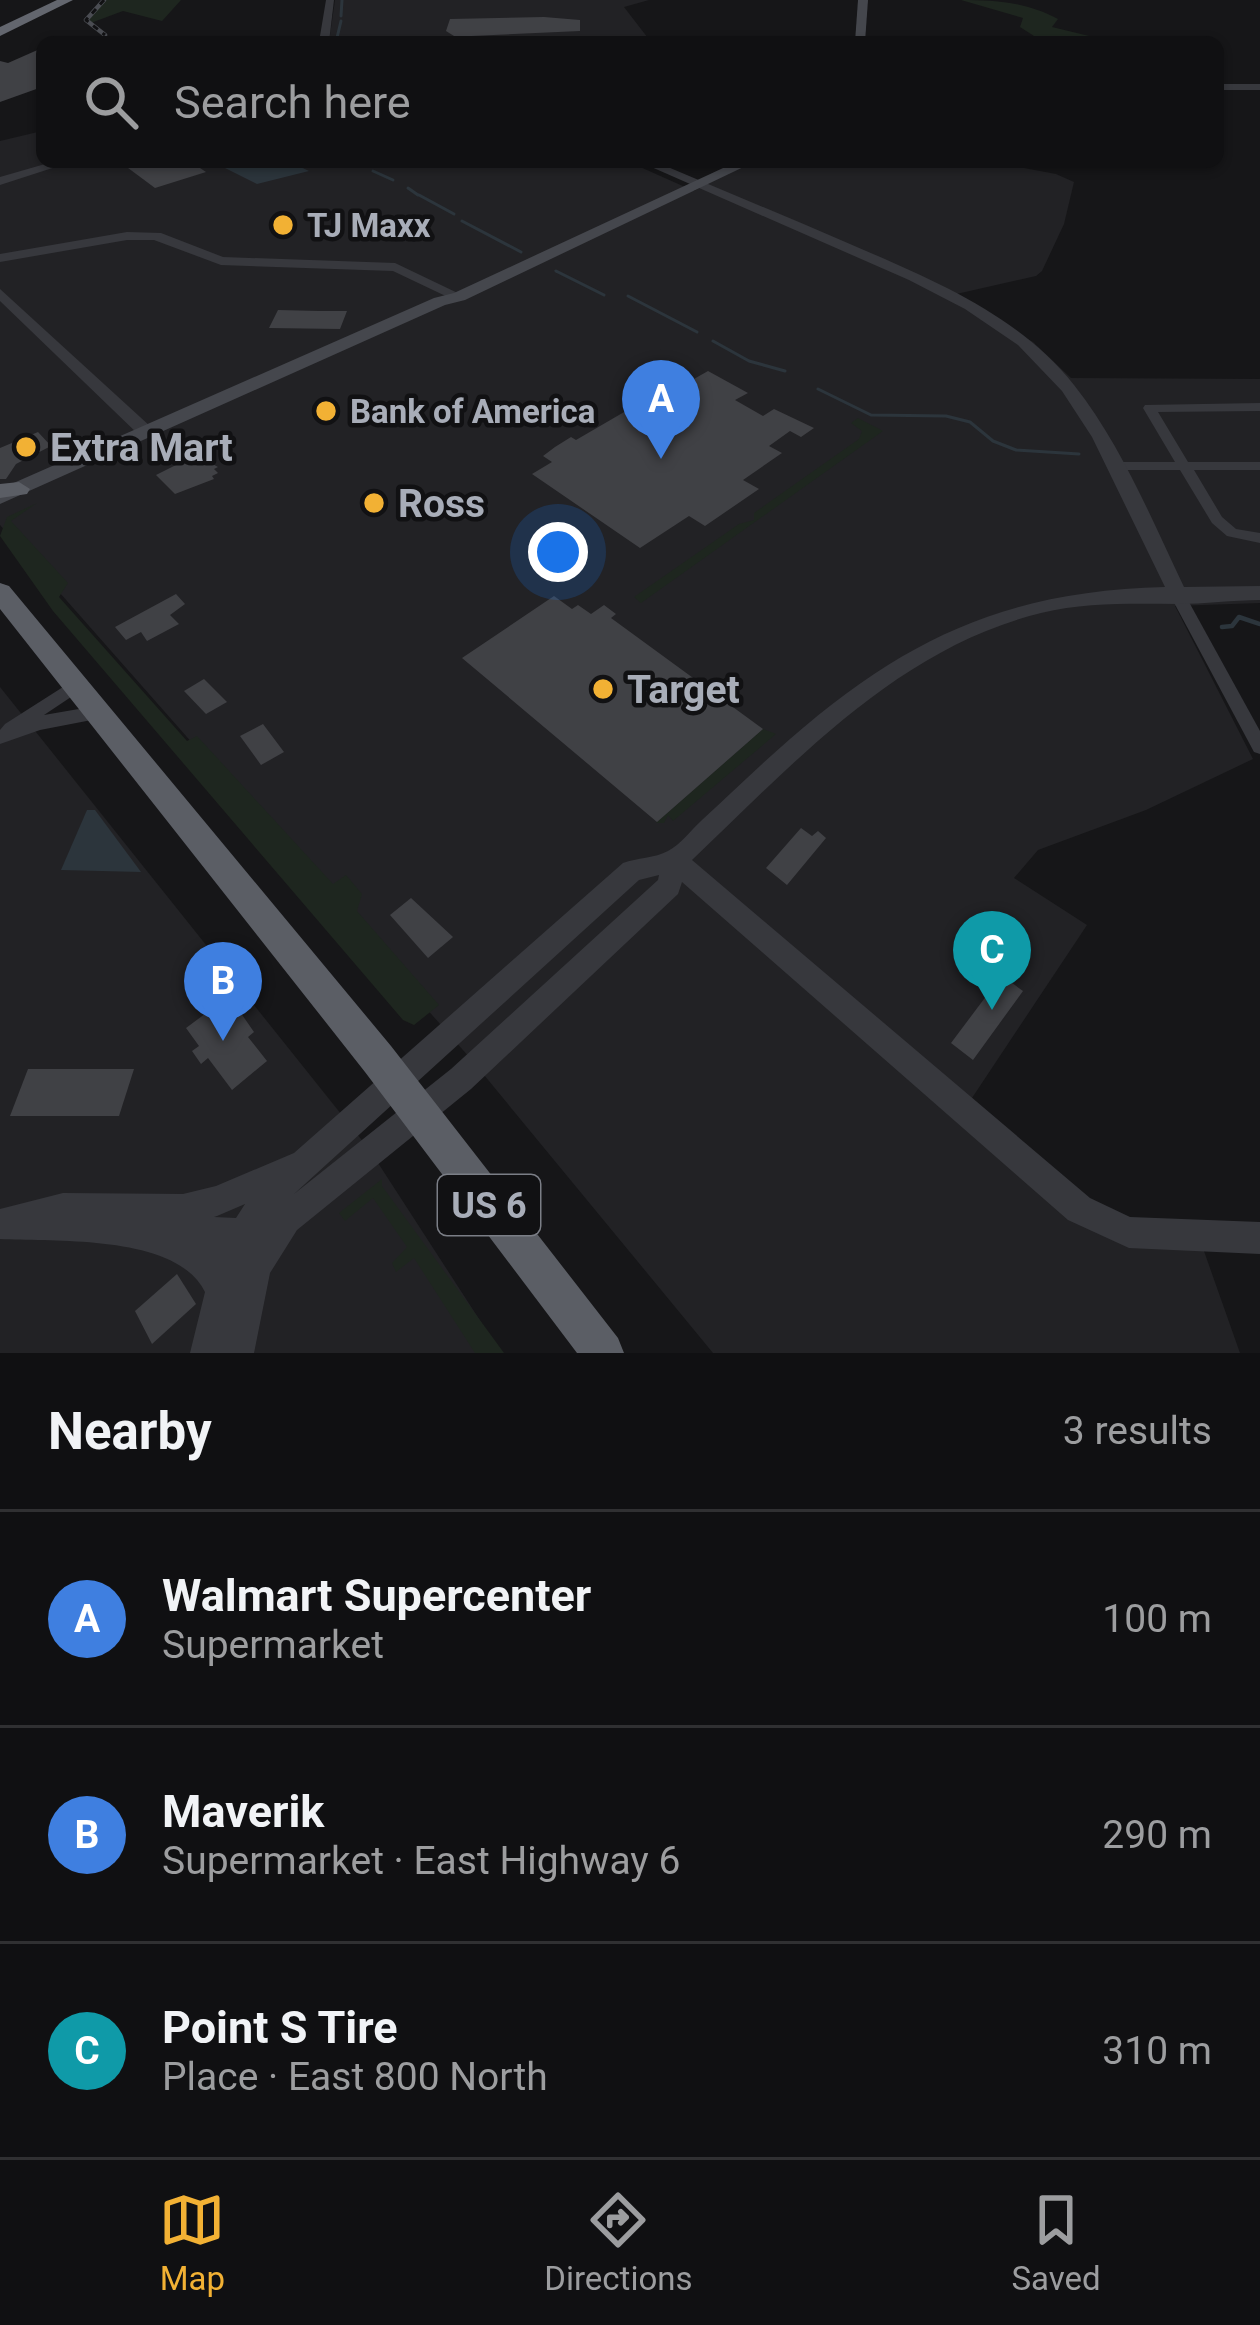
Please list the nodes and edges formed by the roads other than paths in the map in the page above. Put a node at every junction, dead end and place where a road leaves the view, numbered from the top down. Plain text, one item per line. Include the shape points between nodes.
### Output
1 (46, 0) edge
2 (68, 0) edge
3 (330, 0) edge
4 (862, 0) edge
5 (0, 30) edge
6 (325, 36) edge
7 (860, 36) edge
8 (1224, 87) edge
9 (1260, 87) edge
10 (44, 168) edge
11 (660, 168) edge
12 (736, 168) edge
13 (0, 181) edge
14 (702, 186) junction
15 (821, 236) junction
16 (0, 258) edge
17 (0, 293) edge
18 (459, 297) junction
19 (253, 384) junction
20 (1260, 407) edge
21 (206, 420) junction
22 (145, 431) junction
23 (1116, 466) junction
24 (1185, 466) junction
25 (1260, 466) edge
26 (90, 472) junction
27 (6, 492) edge
28 (0, 513) edge
29 (1260, 538) edge
30 (0, 592) edge
31 (1260, 593) edge
32 (1179, 597) junction
33 (74, 686) junction
34 (96, 713) junction
35 (1, 737) edge
36 (1260, 747) edge
37 (676, 860) junction
38 (407, 1097) junction
39 (305, 1164) junction
40 (183, 1209) junction
41 (292, 1216) junction
42 (2, 1224) edge
43 (131, 1231) junction
44 (240, 1234) junction
45 (1260, 1238) edge
46 (255, 1267) junction
47 (221, 1292) junction
48 (207, 1353) edge
49 (237, 1353) edge
50 (603, 1353) edge

1 - 5 highway
2 - 5 highway
3 - 6 street
4 - 7 main road
8 - 9 street
10 - 13 street
11 - 14 street
12 - 14 main road
14 - 15 street
14 - 15 street
14 - 18 main road
15 - 23 street via 995,320 1066,386
16 - 18 street via 156,236 221,261 395,267
17 - 22 street
18 - 19 main road
18 - 21 main road
19 - 21 main road
19 - 22 main road
20 - 24 street via 1149,407
21 - 26 main road
22 - 26 main road via 146,439
22 - 27 main road
23 - 24 street
23 - 32 street
24 - 25 street
24 - 29 street via 1216,520
26 - 28 main road
30 - 33 highway, US 6
31 - 32 street
32 - 36 street
32 - 37 street via 1043,605 922,650 871,683
33 - 34 highway, US 6
33 - 35 street
34 - 35 street
34 - 38 highway, US 6
37 - 38 street via 632,871
37 - 38 street via 669,886 502,1042
37 - 45 street via 1079,1210 1129,1232
38 - 39 street
38 - 41 street
38 - 50 highway, US 6
39 - 40 street
39 - 44 street
40 - 42 street via 63,1208
40 - 44 street
41 - 44 street via 273,1230
41 - 46 street
42 - 43 street
43 - 44 street
43 - 47 street via 196,1251
44 - 46 street
44 - 47 street
46 - 49 street
47 - 48 street

